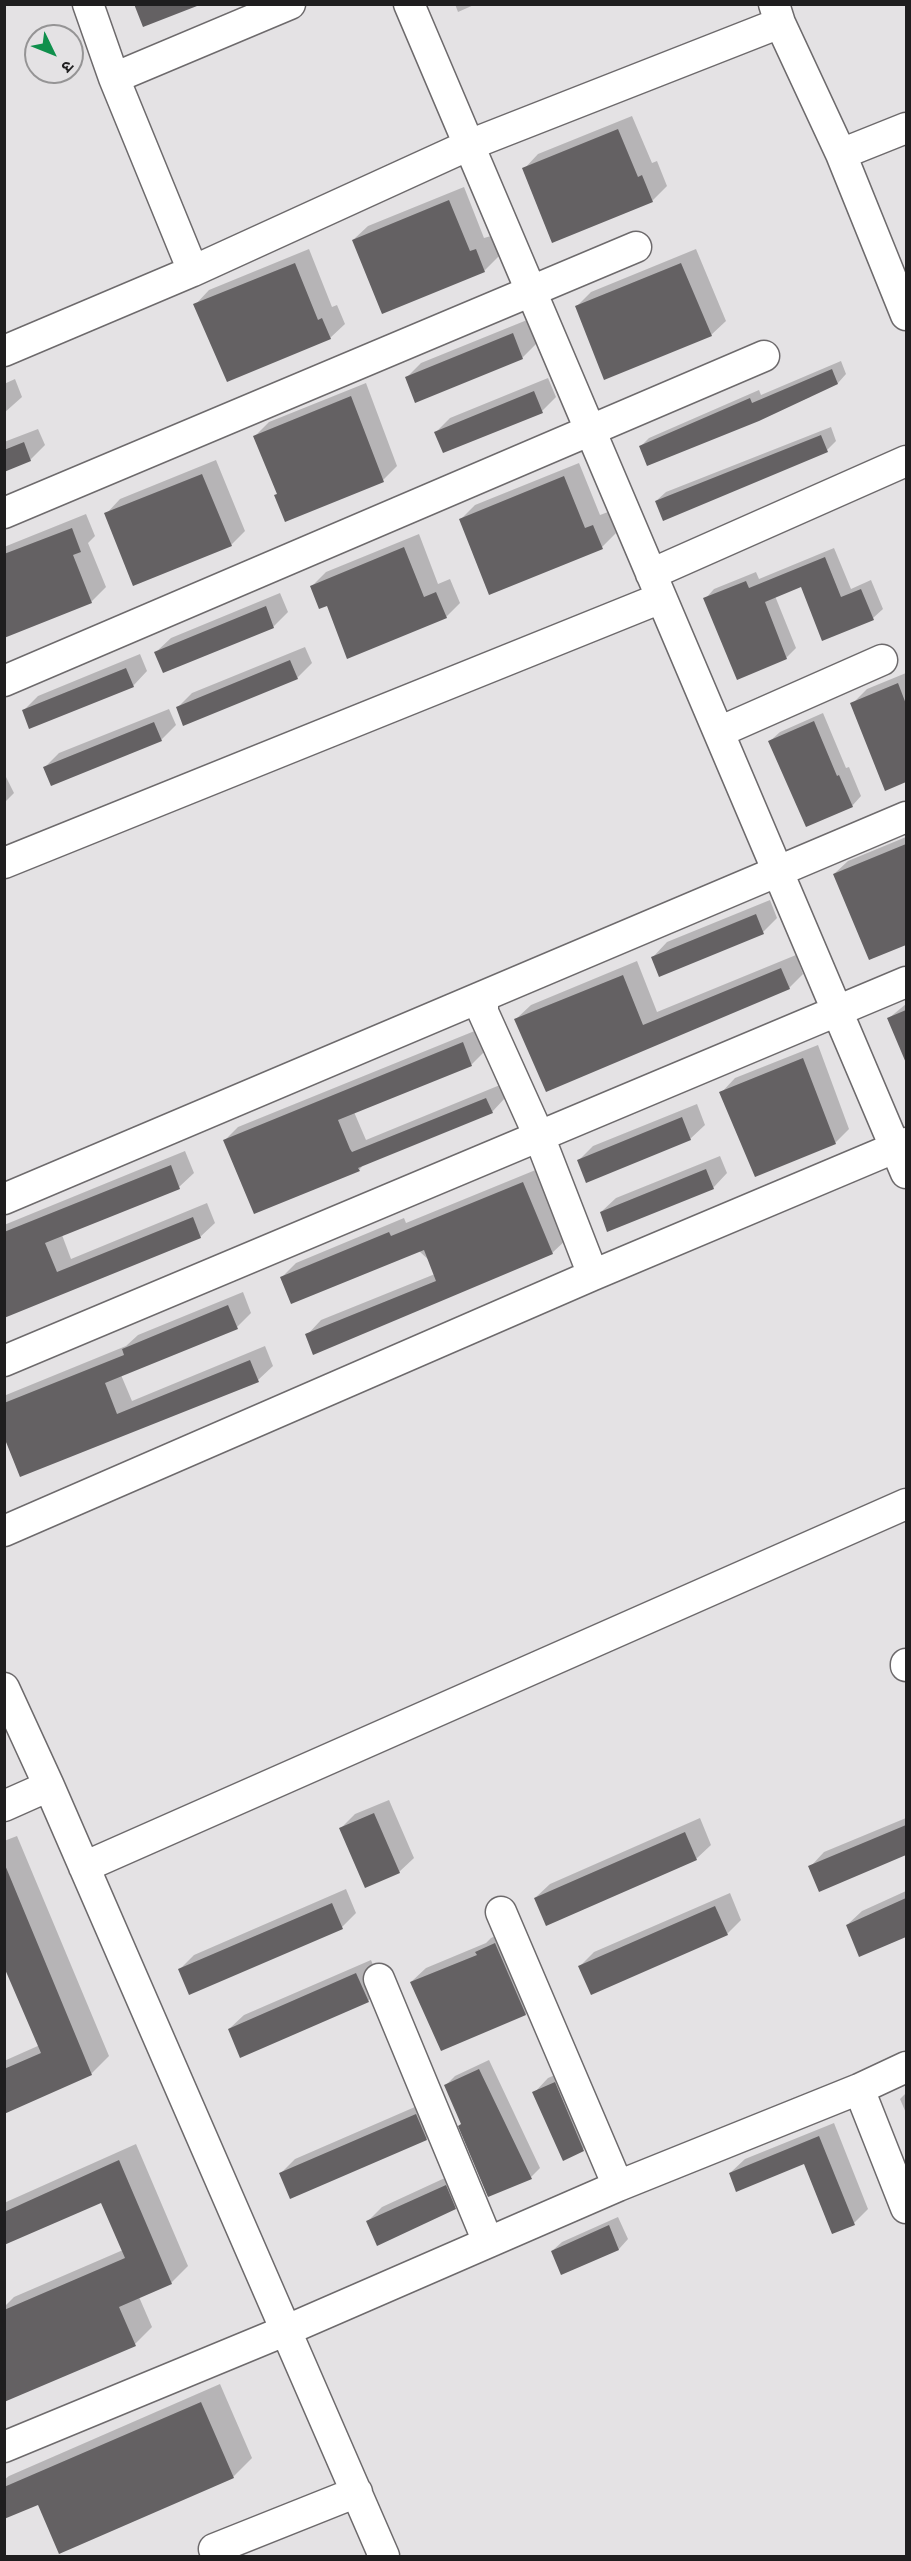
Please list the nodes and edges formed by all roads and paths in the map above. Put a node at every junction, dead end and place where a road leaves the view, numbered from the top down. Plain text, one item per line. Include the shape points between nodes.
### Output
1 (88, 4) edge
2 (290, 4) edge
3 (409, 4) edge
4 (777, 14) edge
5 (114, 78) junction
6 (906, 128) edge
7 (469, 145) junction
8 (841, 154) junction
9 (636, 247) dead end
10 (193, 271) junction
11 (531, 291) junction
12 (903, 298) edge
13 (4, 351) edge
14 (764, 356) dead end
15 (590, 431) junction
16 (906, 461) edge
17 (4, 513) edge
18 (656, 586) junction
19 (882, 660) dead end
20 (4, 681) edge
21 (719, 732) junction
22 (906, 817) edge
23 (4, 863) edge
24 (778, 870) junction
25 (906, 982) edge
26 (483, 997) junction
27 (837, 1010) junction
28 (538, 1136) junction
29 (903, 1155) edge
30 (4, 1199) edge
31 (593, 1275) junction
32 (4, 1361) edge
33 (906, 1504) edge
34 (4, 1531) edge
35 (4, 1688) edge
36 (50, 1786) junction
37 (4, 1806) edge
38 (84, 1867) junction
39 (501, 1912) dead end
40 (379, 1979) dead end
41 (906, 2067) edge
42 (858, 2089) junction
43 (618, 2186) junction
44 (906, 2208) edge
45 (488, 2242) junction
46 (287, 2330) junction
47 (4, 2447) edge
48 (357, 2492) junction
49 (214, 2549) dead end
50 (384, 2556) edge

1 - 5 street
2 - 5 street
3 - 7 street
4 - 7 street
4 - 8 street
5 - 10 street
6 - 8 street
7 - 10 street
7 - 11 street
8 - 12 street
9 - 11 street
10 - 13 street
11 - 15 street
11 - 17 street
14 - 15 street
15 - 18 street
15 - 20 street
16 - 18 street
18 - 21 street
18 - 23 street
19 - 21 street
21 - 24 street
22 - 24 street
24 - 26 street
24 - 27 street
25 - 27 street
26 - 28 street via 483,1012
26 - 30 street
27 - 28 street
27 - 29 street
28 - 31 street
28 - 32 street
29 - 31 street
31 - 34 street
33 - 38 street
35 - 36 street
36 - 37 street
36 - 38 street
38 - 46 street
39 - 43 street
40 - 45 street
41 - 42 street
42 - 43 street
42 - 44 street
43 - 45 street
45 - 46 street
46 - 47 street
46 - 48 street
48 - 49 street
48 - 50 street

